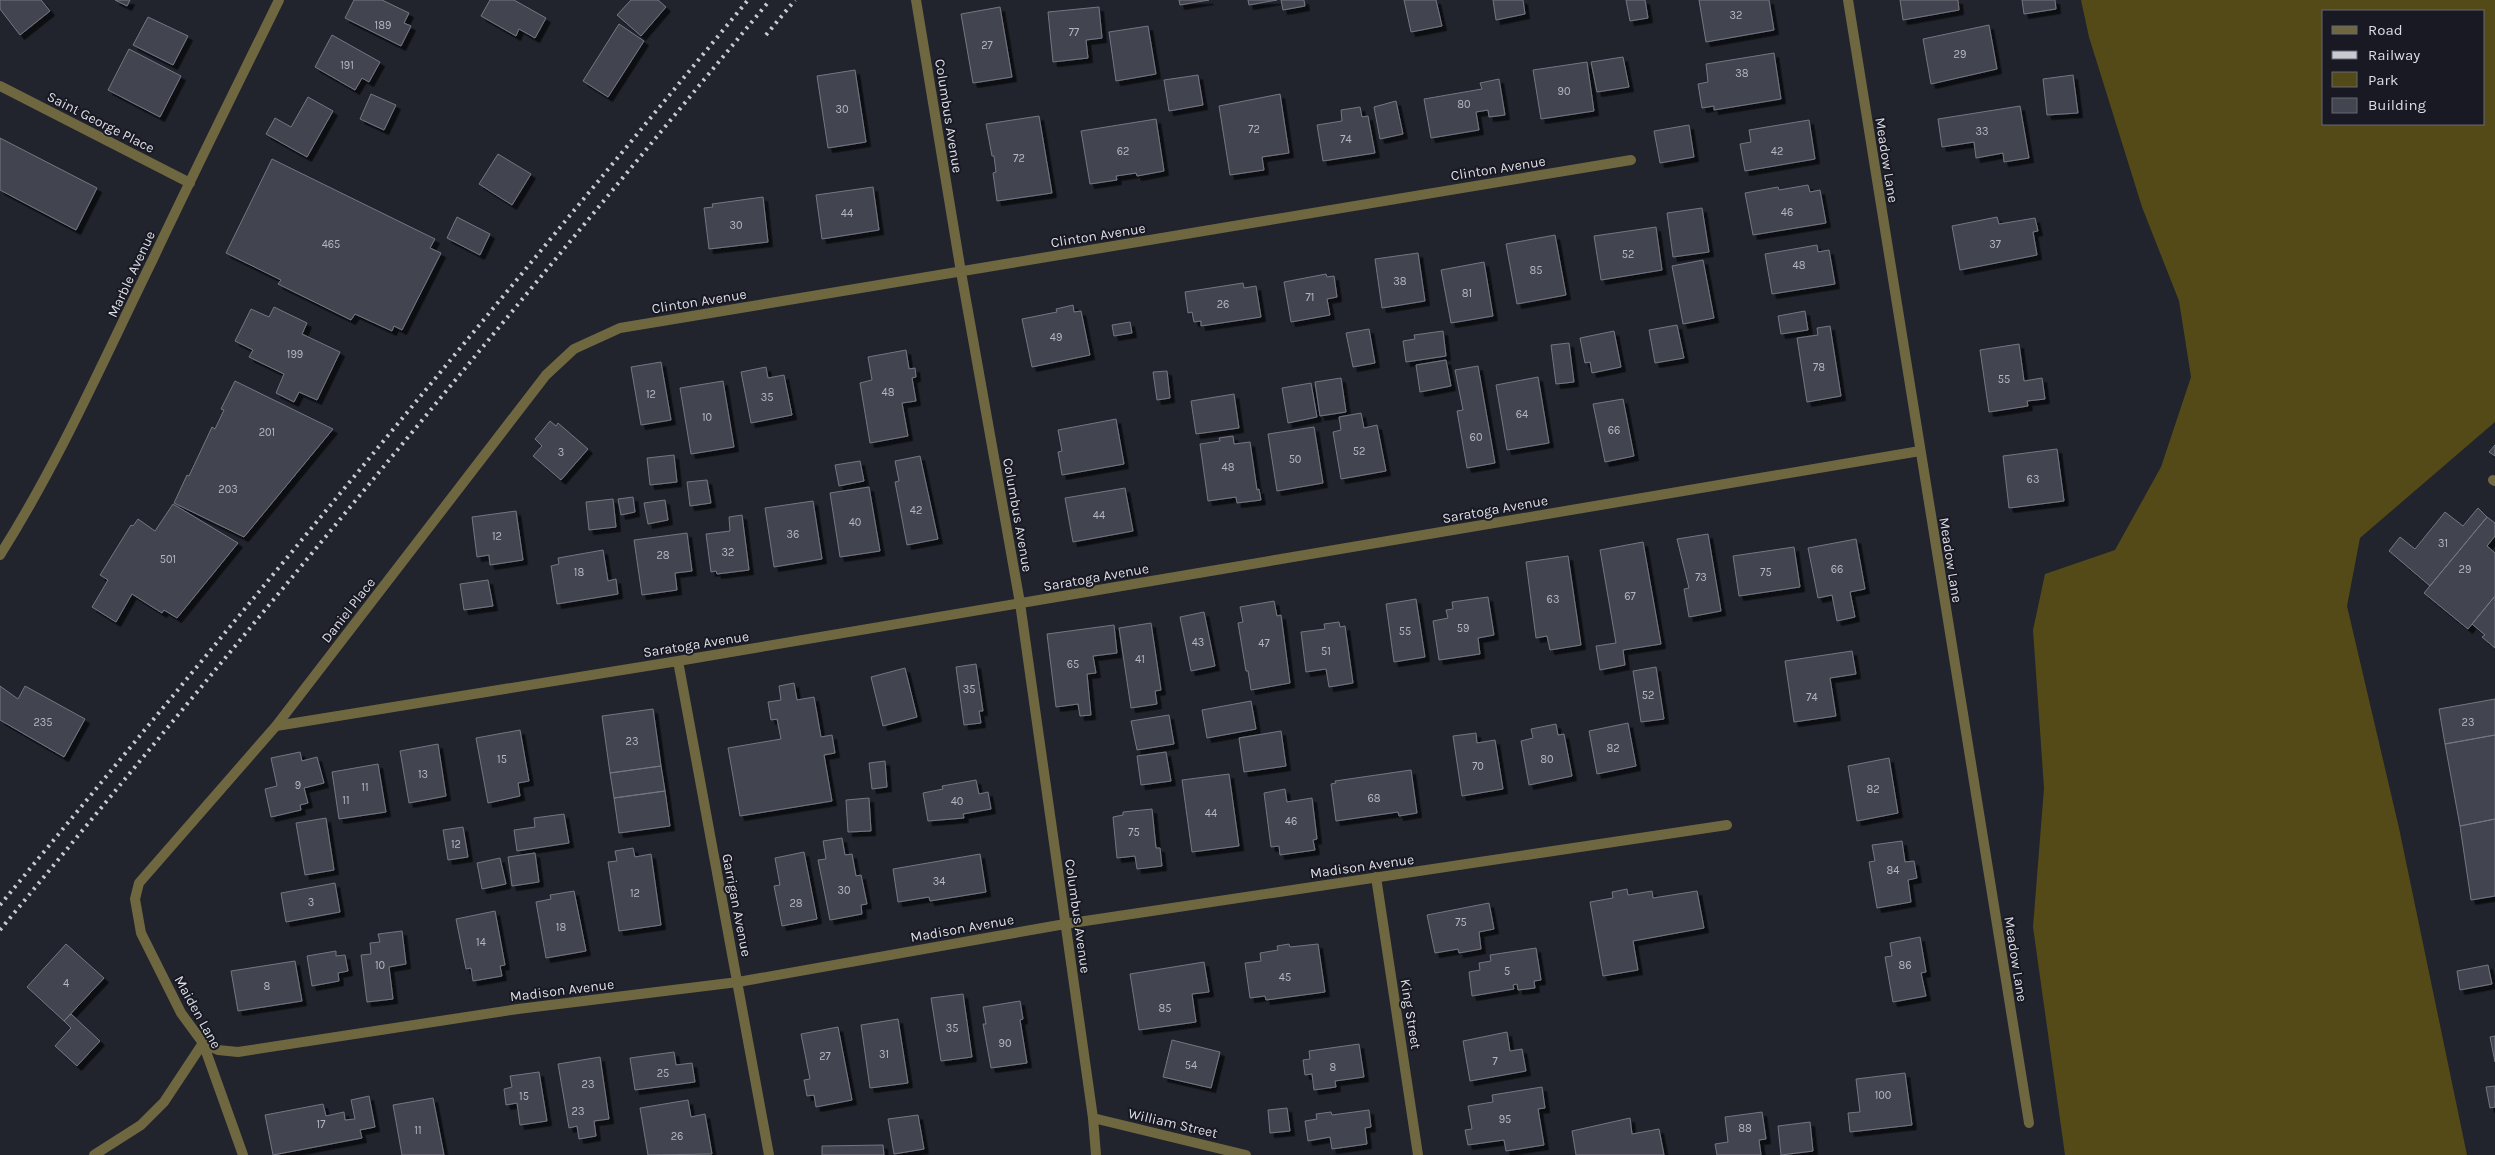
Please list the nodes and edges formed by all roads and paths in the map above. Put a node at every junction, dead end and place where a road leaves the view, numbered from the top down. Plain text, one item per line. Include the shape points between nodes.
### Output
1 (279, 0) edge
2 (916, 0) edge
3 (1848, 0) edge
4 (0, 86) edge
5 (1631, 160) dead end
6 (190, 183) junction
7 (961, 272) junction
8 (574, 349) joint
9 (1920, 451) junction
10 (0, 555) edge
11 (1020, 603) junction
12 (678, 661) junction
13 (276, 726) junction
14 (1727, 825) dead end
15 (1376, 878) junction
16 (139, 883) joint
17 (1065, 924) junction
18 (738, 982) junction
19 (203, 1043) junction
20 (1093, 1118) junction
21 (2029, 1123) dead end
22 (94, 1155) edge
23 (243, 1155) edge
24 (769, 1155) edge
25 (1096, 1155) edge
26 (1246, 1155) edge
27 (1418, 1155) edge

1 - 6 street, Marble Avenue
2 - 7 street, Columbus Avenue
3 - 9 street, Meadow Lane
4 - 6 street, Saint George Place
5 - 7 street, Clinton Avenue
6 - 10 street, Marble Avenue via 93,387
7 - 8 street, Clinton Avenue via 620,328
7 - 11 street, Columbus Avenue
8 - 13 street, Daniel Place via 546,375
9 - 11 street, Saratoga Avenue
9 - 21 street, Meadow Lane
11 - 12 street, Saratoga Avenue
11 - 17 street, Columbus Avenue
12 - 13 street, Saratoga Avenue
12 - 18 street, Garrigan Avenue
13 - 16 street, Daniel Place
14 - 15 street, Madison Avenue
15 - 17 street, Madison Avenue
15 - 27 street, King Street
16 - 19 street, Maiden Lane via 135,899 142,933 182,1013
17 - 18 street, Madison Avenue
17 - 20 street, Columbus Avenue
18 - 19 street, Madison Avenue via 518,1009 238,1052 218,1050
18 - 24 street, Garrigan Avenue
19 - 22 street via 164,1102 141,1125
19 - 23 street, Maiden Lane
20 - 25 street, Columbus Avenue
20 - 26 street, William Street

